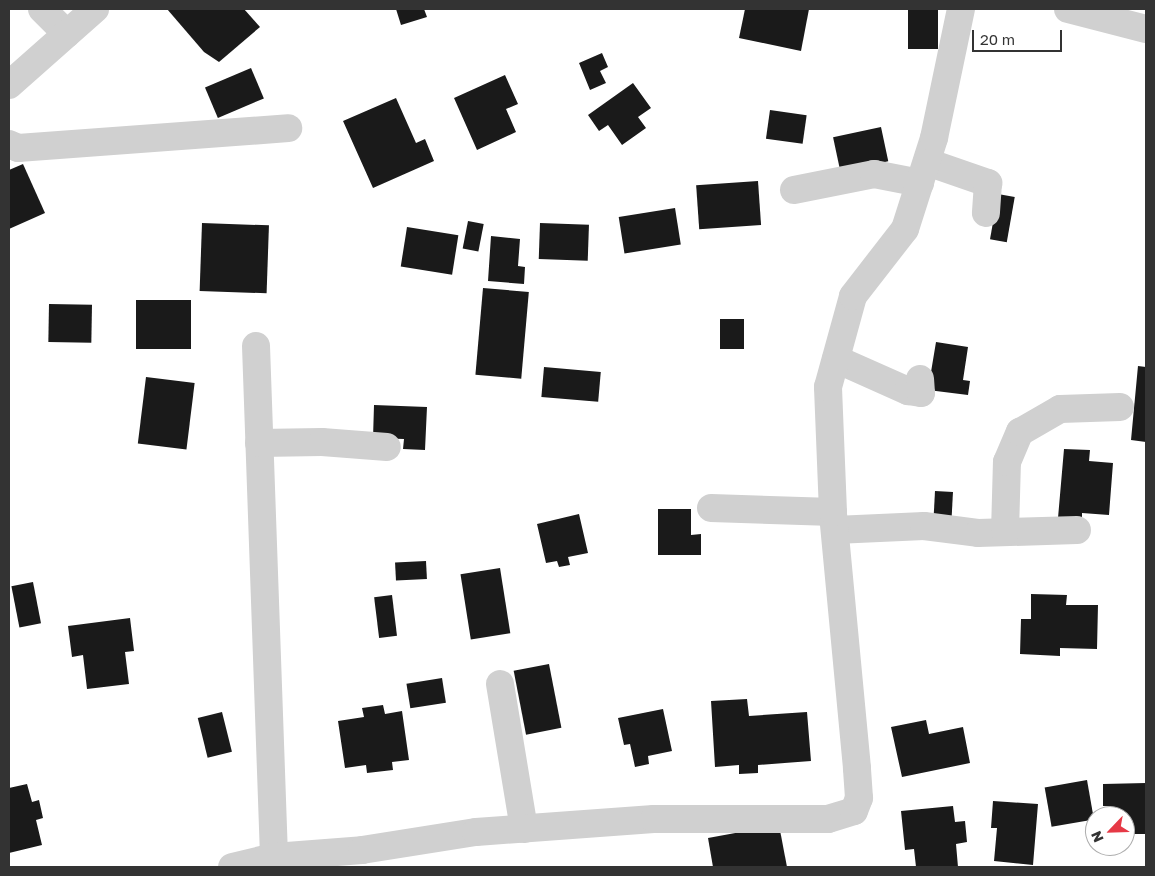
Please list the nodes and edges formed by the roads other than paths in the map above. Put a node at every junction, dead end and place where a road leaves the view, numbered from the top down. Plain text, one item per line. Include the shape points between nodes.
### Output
1 (42, 9) edge
2 (95, 9) edge
3 (961, 9) edge
4 (1068, 9) edge
5 (1146, 29) edge
6 (67, 34) junction
7 (9, 85) edge
8 (288, 128) dead end
9 (9, 144) edge
10 (923, 172) junction
11 (794, 190) dead end
12 (986, 213) dead end
13 (256, 346) dead end
14 (836, 359) junction
15 (920, 379) dead end
16 (1120, 407) dead end
17 (259, 443) junction
18 (387, 447) dead end
19 (711, 508) dead end
20 (834, 521) junction
21 (1077, 530) dead end
22 (1005, 532) junction
23 (500, 684) dead end
24 (524, 829) junction
25 (274, 857) junction
26 (232, 867) edge

1 - 6 street
2 - 6 street
3 - 10 street
4 - 5 street
6 - 7 street
8 - 9 street via 18,148
10 - 11 street via 874,174
10 - 12 street via 988,183
10 - 14 street via 905,229 853,296
13 - 17 street
14 - 15 street via 908,391 921,393
14 - 20 street via 828,387
16 - 22 street via 1060,409 1020,432 1007,462
17 - 18 street via 322,442
17 - 25 street
19 - 20 street
20 - 22 street via 978,533
20 - 24 street via 857,768 859,798 854,811 828,818 654,819
21 - 22 street
23 - 24 street
24 - 25 street
25 - 26 street

